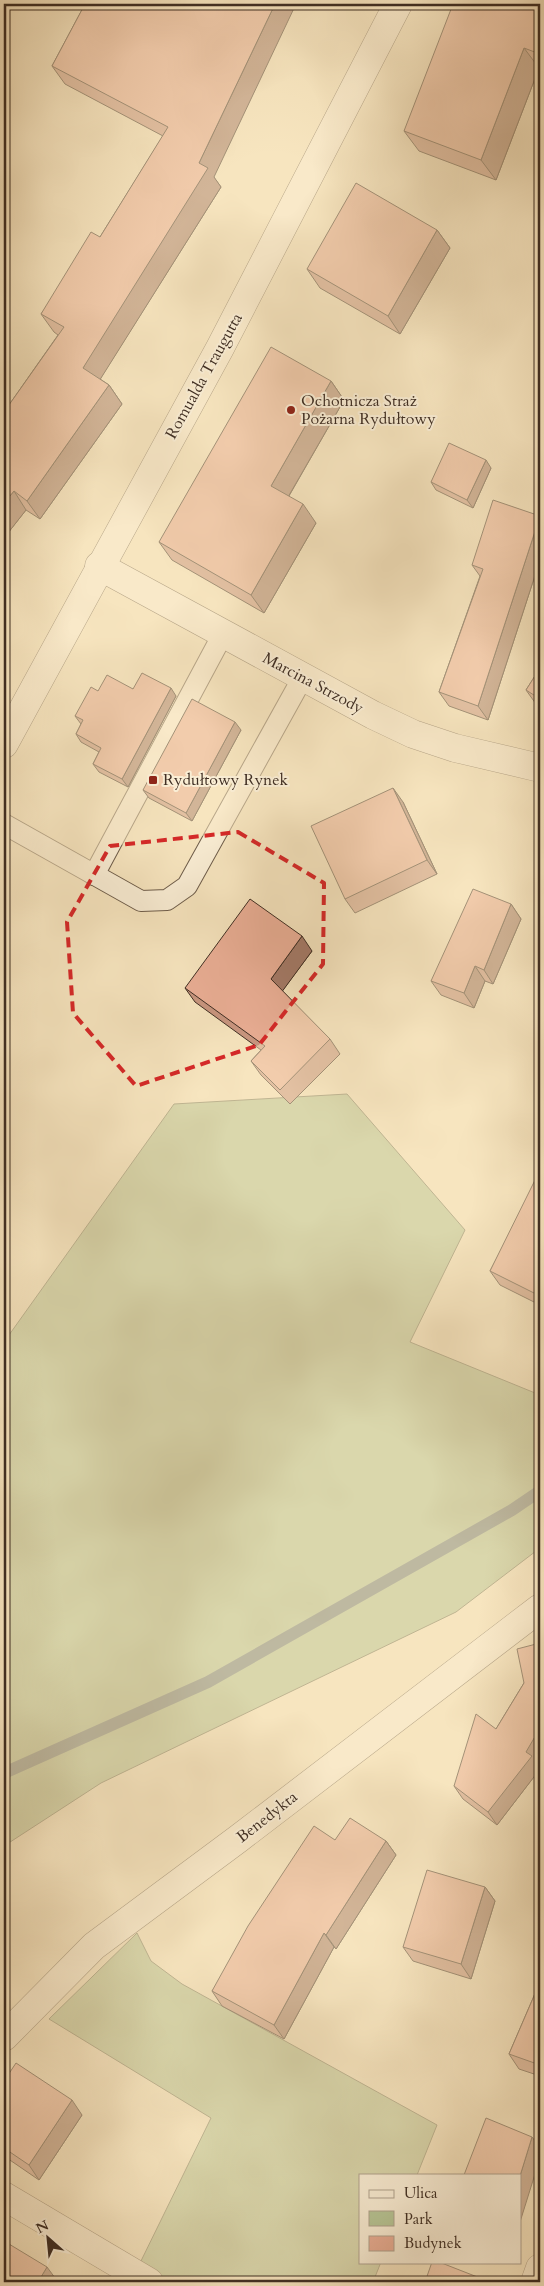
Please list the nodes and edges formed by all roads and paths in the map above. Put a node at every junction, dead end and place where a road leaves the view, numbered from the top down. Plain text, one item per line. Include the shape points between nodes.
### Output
1 (398, 4) edge
2 (99, 566) junction
3 (223, 634) junction
4 (303, 677) junction
5 (4, 744) edge
6 (540, 768) edge
7 (4, 824) edge
8 (94, 875) junction
9 (540, 1608) edge
10 (4, 2037) edge
11 (4, 2196) edge
12 (540, 2268) edge
13 (149, 2282) edge
14 (536, 2282) edge

1 - 2 street, Romualda Traugutta via 220,348
2 - 3 street, Marcina Strzody
2 - 5 street, Romualda Traugutta
3 - 4 street, Marcina Strzody
3 - 8 lane
4 - 6 street, Marcina Strzody via 413,734 455,748
4 - 8 lane via 187,886 166,900 141,901
7 - 8 lane
9 - 10 street, Benedykta via 94,1946
11 - 13 street
12 - 14 street

